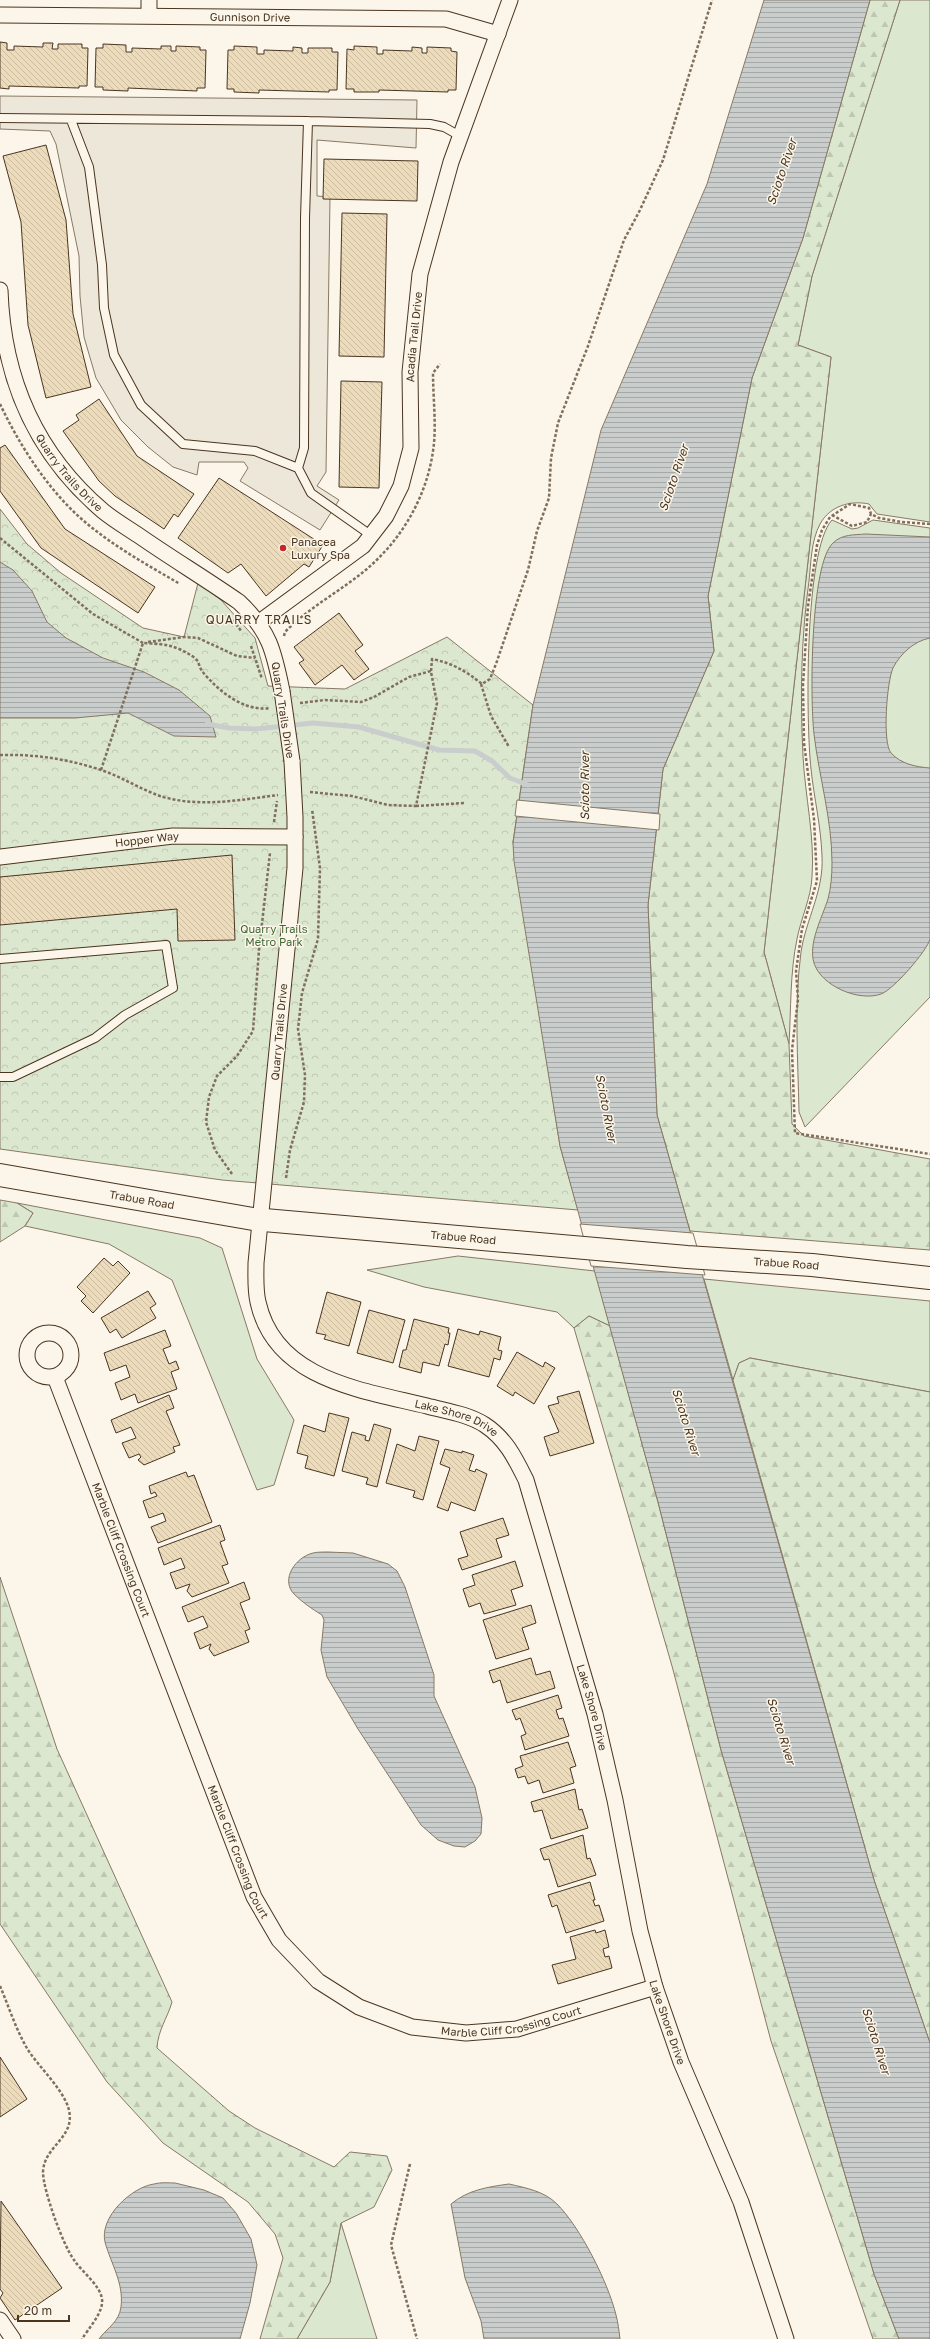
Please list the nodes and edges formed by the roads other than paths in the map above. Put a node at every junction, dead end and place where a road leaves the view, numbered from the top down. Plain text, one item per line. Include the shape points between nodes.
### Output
1 (149, 0) edge
2 (510, 0) edge
3 (0, 14) edge
4 (149, 15) junction
5 (498, 34) junction
6 (0, 118) edge
7 (71, 120) junction
8 (308, 120) junction
9 (460, 136) junction
10 (0, 290) edge
11 (298, 468) junction
12 (372, 536) junction
13 (258, 623) junction
14 (295, 837) junction
15 (0, 857) edge
16 (0, 959) edge
17 (0, 1077) edge
18 (0, 1174) edge
19 (260, 1219) junction
20 (930, 1278) edge
21 (55, 1377) dead end
22 (654, 1987) junction
23 (0, 2320) edge
24 (13, 2339) edge
25 (786, 2339) edge

1 - 4 street
2 - 5 street, Acadia Trail Drive
3 - 4 street, Gunnison Drive
4 - 5 street, Gunnison Drive via 446,19
5 - 9 street, Acadia Trail Drive
6 - 7 lane
7 - 8 lane
7 - 11 lane via 89,167 102,264 104,308 114,355 141,405 183,444 255,451
8 - 9 lane via 430,124 444,127
8 - 11 lane via 304,448
9 - 12 street, Acadia Trail Drive via 435,214 420,274 410,372 411,448 401,486 386,516
10 - 13 street, Quarry Trails Drive via 1,320 12,376 30,419 62,470 104,512 239,602
11 - 12 lane via 311,493
12 - 13 street, Acadia Trail Drive via 363,546
13 - 14 street, Quarry Trails Drive, bridge via 274,653 282,691 292,761
14 - 15 street, Hopper Way via 173,836
14 - 19 street, Quarry Trails Drive via 293,883
16 - 17 lane via 166,944 173,988 125,1015 95,1038 13,1077
18 - 19 main road, Trabue Road
19 - 20 main road, Trabue Road via 679,1256 812,1265
19 - 22 street, Lake Shore Drive via 256,1263 258,1301 267,1327 282,1350 303,1368 341,1385 472,1418 496,1434 513,1453 526,1480 595,1714
21 - 22 street, Marble Cliff Crossing Court via 254,1897 279,1940 318,1980 359,2007 412,2027 466,2033 516,2029
22 - 25 street, Lake Shore Drive via 681,2062 741,2202
23 - 24 street

